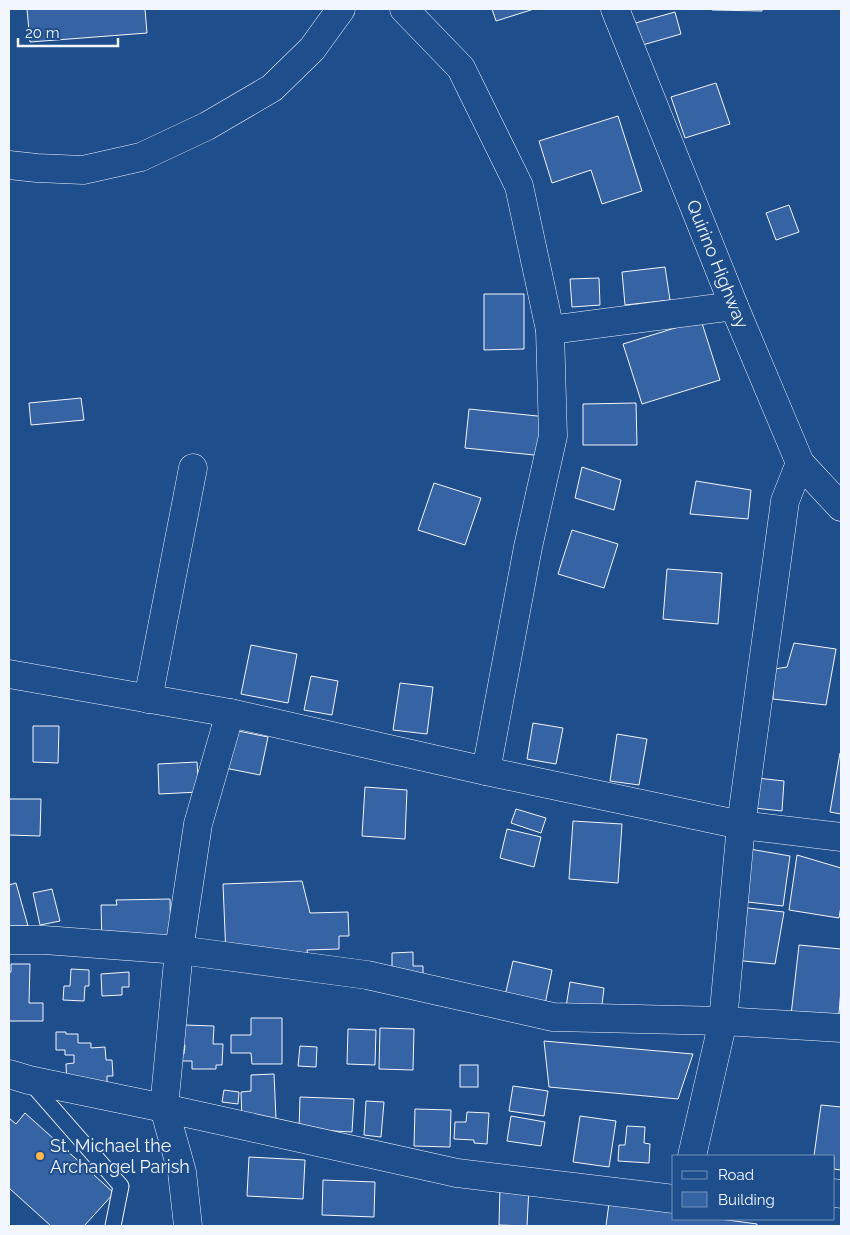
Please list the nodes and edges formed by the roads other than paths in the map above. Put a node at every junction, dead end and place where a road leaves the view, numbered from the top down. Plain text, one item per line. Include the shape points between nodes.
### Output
1 (340, 9) edge
2 (404, 9) edge
3 (615, 9) edge
4 (9, 165) edge
5 (734, 306) junction
6 (550, 330) junction
7 (800, 464) junction
8 (193, 468) dead end
9 (841, 507) edge
10 (9, 674) edge
11 (148, 699) junction
12 (230, 713) junction
13 (486, 771) junction
14 (741, 825) junction
15 (841, 837) edge
16 (9, 940) edge
17 (179, 950) junction
18 (724, 1021) junction
19 (841, 1028) edge
20 (19, 1077) edge
21 (164, 1108) junction
22 (692, 1155) edge
23 (672, 1199) edge
24 (113, 1226) edge
25 (188, 1226) edge

1 - 4 street via 312,49 272,88 207,126 141,157 83,170
2 - 6 street via 461,68 519,186
3 - 5 street, Quirino Highway
5 - 6 street
5 - 7 street, Quirino Highway
6 - 13 street via 553,436 528,547
7 - 9 street, Quirino Highway
7 - 14 street via 785,502
8 - 11 street
10 - 11 street
11 - 12 street
12 - 13 street
12 - 17 street via 198,824
13 - 14 street
14 - 15 street
14 - 18 street
16 - 17 street
17 - 18 street via 367,975 553,1017
17 - 21 street
18 - 19 street
18 - 22 street
20 - 21 street
20 - 24 lane via 121,1186
21 - 23 street via 457,1173
21 - 25 street via 182,1172

